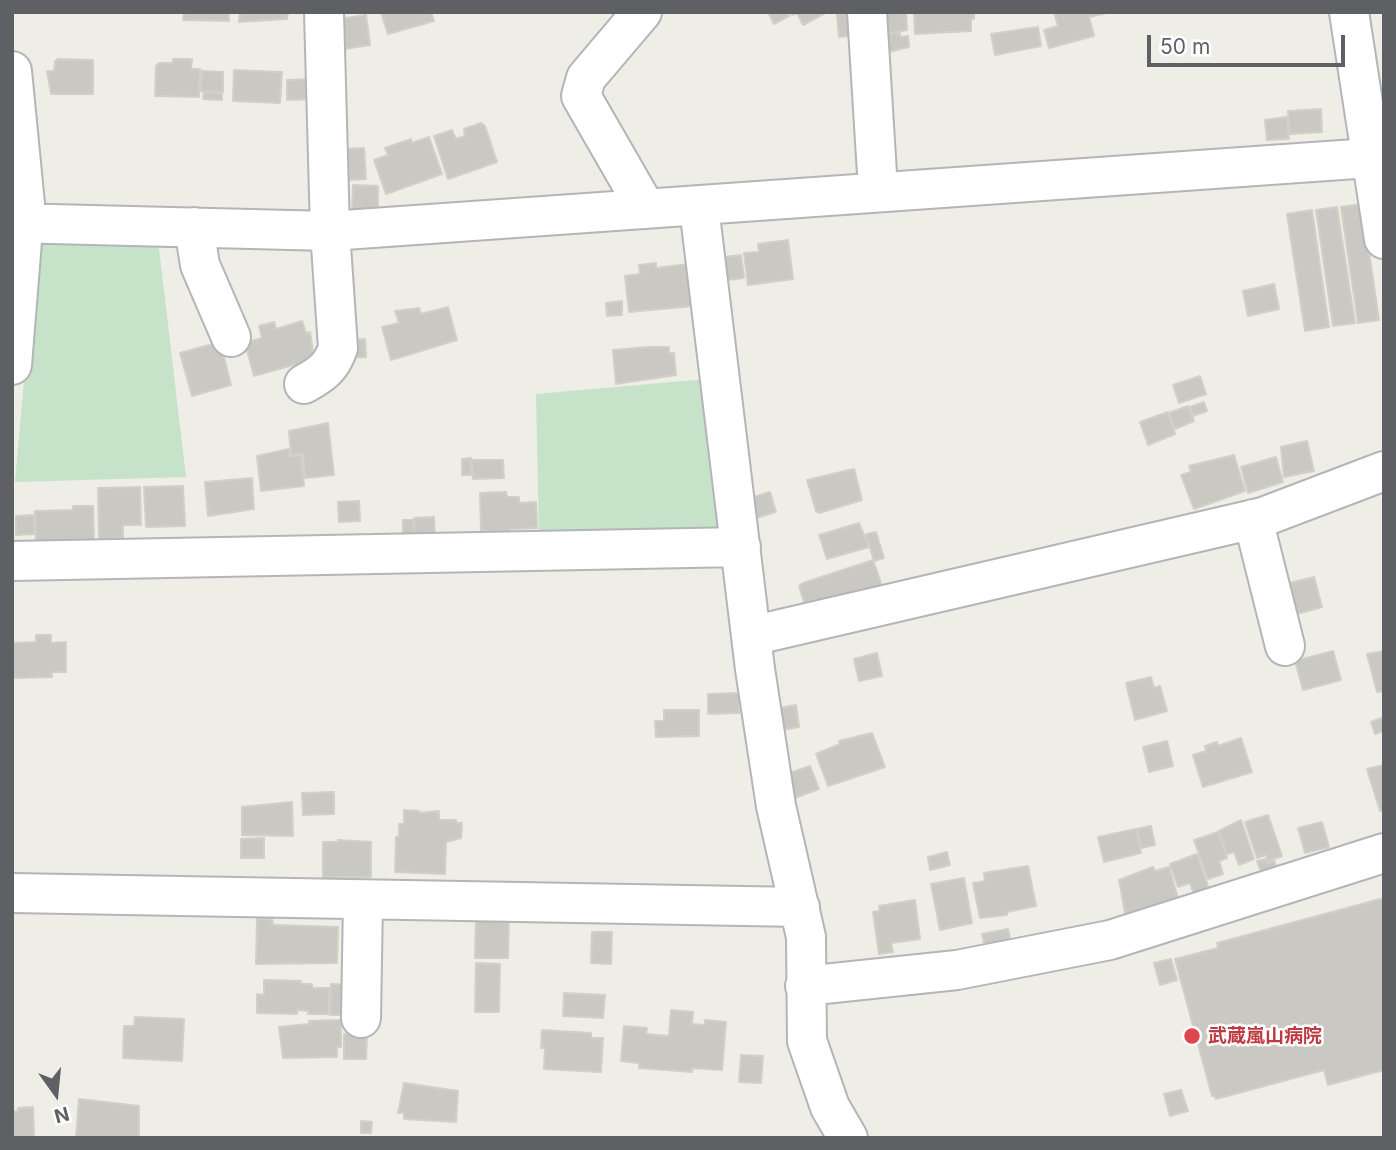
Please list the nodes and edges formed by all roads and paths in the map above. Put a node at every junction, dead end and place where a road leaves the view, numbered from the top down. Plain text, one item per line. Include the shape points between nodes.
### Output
1 (324, 12) edge
2 (642, 12) edge
3 (867, 12) edge
4 (1349, 12) edge
5 (12, 71) edge
6 (1378, 157) edge
7 (878, 190) junction
8 (699, 207) junction
9 (646, 209) junction
10 (18, 223) edge
11 (194, 227) junction
12 (330, 231) junction
13 (1384, 239) edge
14 (231, 337) dead end
15 (12, 365) edge
16 (304, 384) dead end
17 (1384, 471) edge
18 (1253, 519) junction
19 (741, 547) junction
20 (12, 561) edge
21 (751, 636) junction
22 (1285, 646) dead end
23 (1384, 852) edge
24 (12, 893) edge
25 (363, 901) junction
26 (800, 907) junction
27 (804, 986) junction
28 (361, 1018) dead end
29 (848, 1138) edge

1 - 12 street
2 - 9 street via 586,78 581,96
3 - 7 street
4 - 6 street
5 - 10 street via 25,204
6 - 7 street
6 - 13 street
7 - 8 street
8 - 9 street
8 - 19 street
9 - 12 street
10 - 11 street
10 - 15 street
11 - 12 street
11 - 14 street via 200,265
12 - 16 street via 338,348 324,374
17 - 18 street
18 - 21 street
18 - 22 street
19 - 20 street
19 - 21 street
21 - 26 street via 776,806
23 - 27 street via 1110,940 957,970
24 - 25 street
25 - 26 street
25 - 28 street
26 - 27 street via 806,937
27 - 29 street via 811,1059

